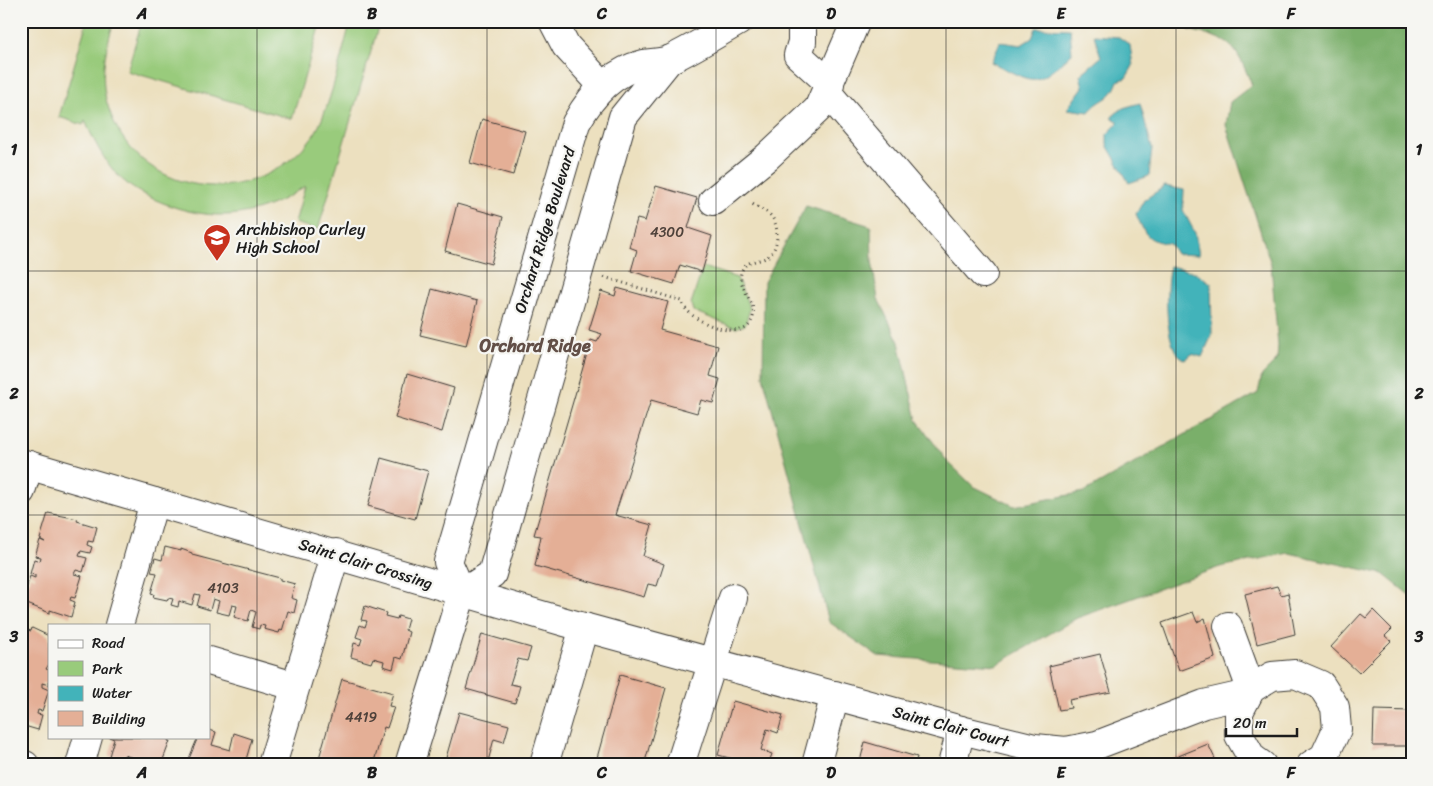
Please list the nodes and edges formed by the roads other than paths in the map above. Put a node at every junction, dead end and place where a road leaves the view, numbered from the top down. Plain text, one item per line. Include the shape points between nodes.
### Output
1 (553, 21) edge
2 (739, 21) edge
3 (802, 21) edge
4 (856, 21) edge
5 (669, 60) junction
6 (603, 86) junction
7 (828, 88) junction
8 (723, 193) road end
9 (983, 274) dead end
10 (24, 473) edge
11 (154, 502) junction
12 (336, 553) junction
13 (462, 593) junction
14 (733, 598) dead end
15 (119, 624) edge
16 (1228, 626) dead end
17 (584, 627) junction
18 (210, 662) edge
19 (711, 662) junction
20 (294, 686) junction
21 (1249, 692) junction
22 (835, 695) junction
23 (961, 730) junction
24 (88, 738) edge
25 (80, 765) edge
26 (272, 765) edge
27 (409, 765) edge
28 (544, 765) edge
29 (680, 765) edge
30 (816, 765) edge
31 (952, 765) edge
32 (1262, 765) edge
33 (1311, 765) edge

1 - 6 street via 566,46
2 - 5 street, Orchard Ridge Boulevard
3 - 7 street via 798,55
4 - 7 street
5 - 6 street, Orchard Ridge Boulevard via 643,64
5 - 13 street, Orchard Ridge Boulevard via 623,117 492,574
6 - 13 street, Orchard Ridge Boulevard via 576,123 448,562
7 - 8 street via 818,108 767,157
7 - 9 street
10 - 11 street, Saint Clair Crossing
11 - 12 street, Saint Clair Crossing
11 - 15 street
12 - 13 street, Saint Clair Crossing
12 - 20 street
13 - 17 street, Saint Clair Crossing
13 - 27 street
14 - 19 street
16 - 21 street
17 - 19 street, Saint Clair Crossing
17 - 28 street
18 - 20 street
19 - 22 street, Saint Clair Court
19 - 29 street
20 - 26 street
21 - 23 street, Saint Clair Court via 1204,704 1097,745 1066,751 1035,748
21 - 32 street via 1239,712 1239,735 1252,758
21 - 33 street, Saint Clair Court via 1272,676 1295,674 1321,686 1335,707 1337,729 1324,757
22 - 23 street, Saint Clair Court
22 - 30 street
23 - 31 street
24 - 25 street

